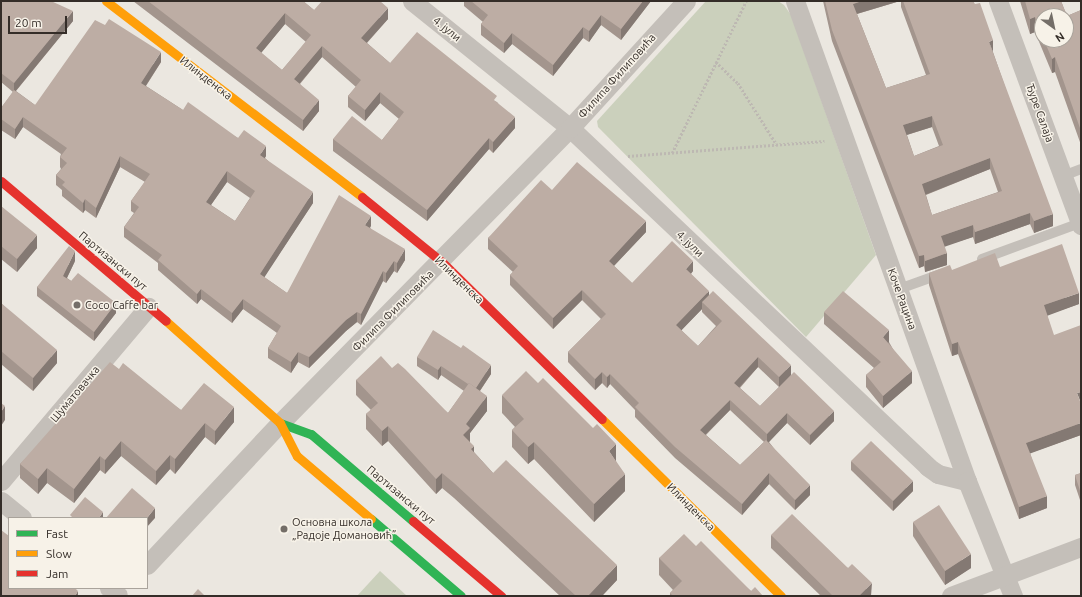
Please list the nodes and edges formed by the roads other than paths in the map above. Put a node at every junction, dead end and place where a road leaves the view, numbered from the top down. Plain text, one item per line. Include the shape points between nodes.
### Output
1 (106, 1) edge
2 (686, 1) edge
3 (795, 1) edge
4 (998, 1) edge
5 (421, 4) edge
6 (570, 128) junction
7 (1081, 169) edge
8 (1063, 176) junction
9 (1, 181) edge
10 (1081, 224) edge
11 (442, 262) junction
12 (971, 263) edge
13 (950, 271) edge
14 (899, 289) junction
15 (148, 306) junction
16 (280, 423) junction
17 (1, 481) edge
18 (967, 481) junction
19 (1, 501) edge
20 (21, 517) edge
21 (1081, 546) edge
22 (148, 564) edge
23 (1007, 574) junction
24 (461, 596) edge
25 (501, 596) edge
26 (781, 596) edge
27 (951, 596) edge
28 (1013, 596) edge

1 - 11 main road, Илинденска via 400,226
2 - 6 street, Филипа Филиповића
3 - 14 street, Коче Рацина
4 - 8 street, Ђуре Салаја
5 - 6 street, 4. јули
6 - 11 street, Филипа Филиповића
6 - 18 street, 4. јули via 928,467 938,474
7 - 8 lane
8 - 10 street, Ђуре Салаја
9 - 15 main road, Партизански пут
10 - 12 lane
11 - 16 street, Филипа Филиповића
11 - 26 main road, Илинденска
13 - 14 lane
14 - 18 street, Коче Рацина
15 - 16 main road, Партизански пут
15 - 17 street, Шуматовачка
16 - 22 street, Филипа Филиповића
16 - 24 main road, Партизански пут via 297,456
16 - 25 main road, Партизански пут via 311,434
18 - 23 street, Коче Рацина
19 - 20 street
21 - 23 street
23 - 27 street
23 - 28 street, Коче Рацина

